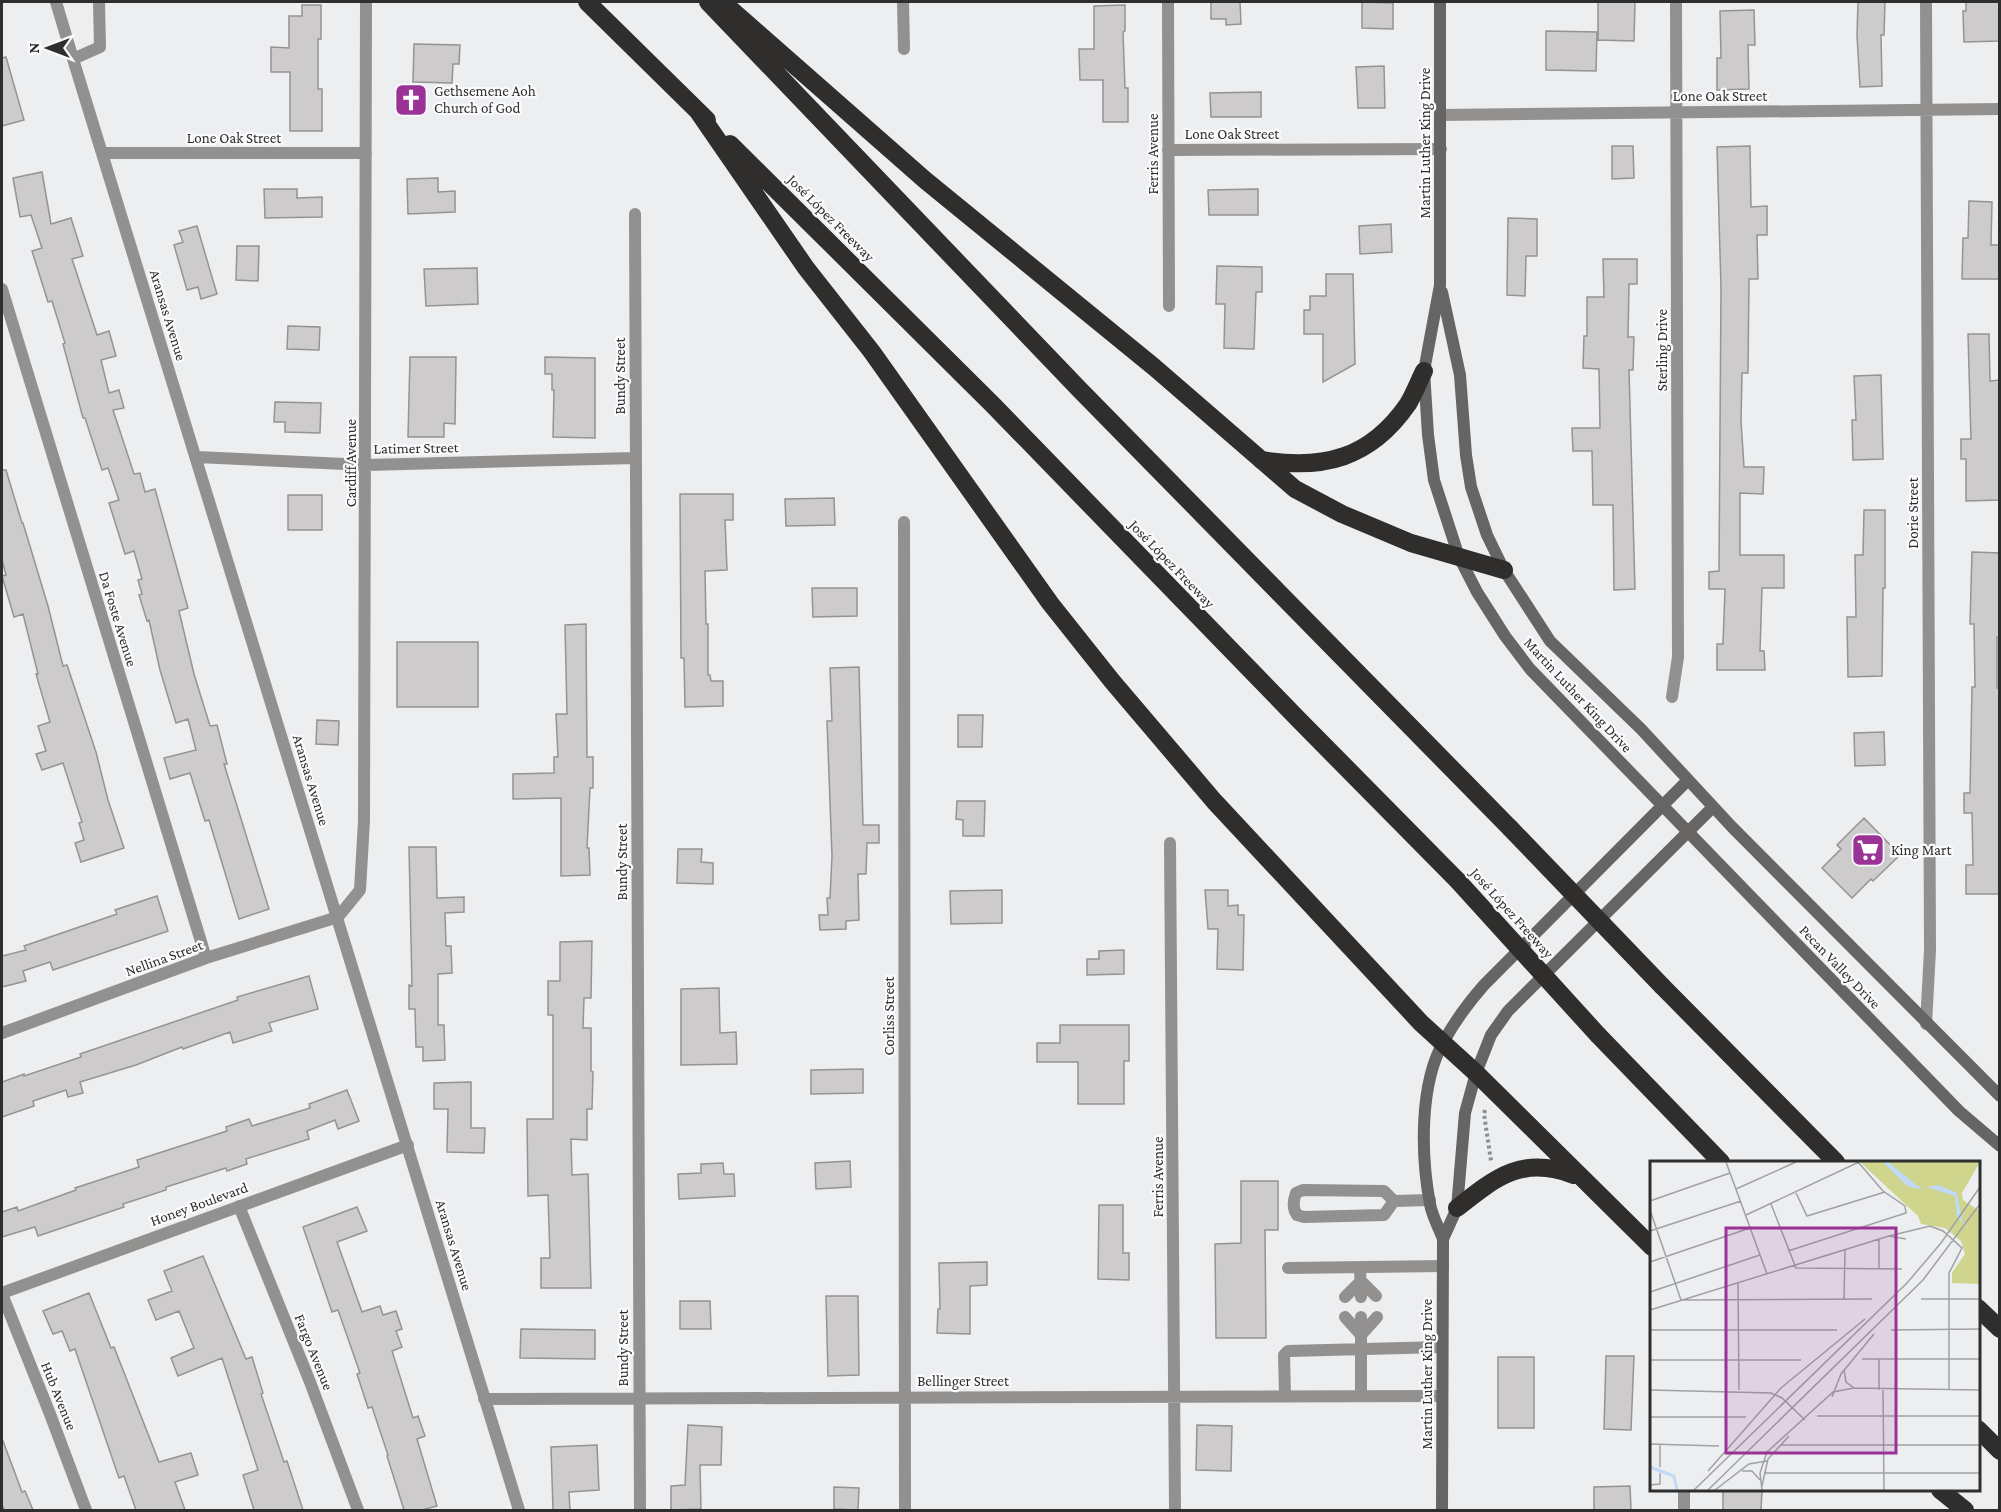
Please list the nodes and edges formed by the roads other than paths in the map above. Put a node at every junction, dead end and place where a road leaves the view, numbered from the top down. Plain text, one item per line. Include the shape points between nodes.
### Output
1 (56, 2) edge
2 (99, 2) edge
3 (366, 2) edge
4 (587, 2) edge
5 (708, 2) edge
6 (722, 2) edge
7 (903, 2) edge
8 (1168, 2) edge
9 (1440, 2) edge
10 (1676, 2) edge
11 (1926, 2) edge
12 (904, 49) dead end
13 (73, 59) junction
14 (1926, 109) junction
15 (2000, 109) edge
16 (1677, 111) junction
17 (699, 113) junction
18 (1440, 115) junction
19 (1441, 149) junction
20 (1168, 150) junction
21 (102, 153) junction
22 (366, 153) junction
23 (635, 214) dead end
24 (1440, 285) junction
25 (2, 289) edge
26 (1169, 306) dead end
27 (1424, 370) junction
28 (197, 457) junction
29 (636, 458) junction
30 (1260, 459) junction
31 (366, 465) junction
32 (904, 522) dead end
33 (1459, 557) junction
34 (1504, 570) junction
35 (1672, 698) dead end
36 (1688, 780) junction
37 (1662, 806) junction
38 (1713, 807) junction
39 (1688, 833) junction
40 (1170, 843) dead end
41 (338, 917) junction
42 (206, 958) junction
43 (1926, 1024) junction
44 (2, 1033) edge
45 (1443, 1042) junction
46 (1476, 1073) junction
47 (2000, 1096) edge
48 (408, 1145) junction
49 (2000, 1146) edge
50 (1720, 1161) edge
51 (1835, 1161) edge
52 (1581, 1178) junction
53 (1430, 1200) junction
54 (1394, 1201) junction
55 (239, 1206) junction
56 (1457, 1208) junction
57 (1443, 1239) junction
58 (1650, 1245) edge
59 (1443, 1266) junction
60 (1288, 1268) dead end
61 (1360, 1268) junction
62 (1360, 1281) junction
63 (2, 1293) edge
64 (1376, 1296) dead end
65 (1345, 1297) dead end
66 (1360, 1297) dead end
67 (1980, 1310) edge
68 (1345, 1317) dead end
69 (1361, 1317) dead end
70 (1377, 1317) dead end
71 (2000, 1329) edge
72 (1361, 1335) junction
73 (1442, 1347) junction
74 (1362, 1349) junction
75 (1175, 1395) junction
76 (1285, 1395) junction
77 (1361, 1395) junction
78 (905, 1396) junction
79 (1442, 1396) junction
80 (638, 1397) junction
81 (484, 1399) junction
82 (1980, 1431) edge
83 (2000, 1451) edge
84 (1684, 1491) edge
85 (1941, 1491) edge
86 (86, 1510) edge
87 (358, 1510) edge
88 (519, 1510) edge
89 (640, 1510) edge
90 (905, 1510) edge
91 (1175, 1510) edge
92 (1442, 1510) edge
93 (1684, 1510) edge
94 (1965, 1510) edge

1 - 13 street, Aransas Avenue
2 - 13 street via 100,47
3 - 22 street, Cardiff Avenue
4 - 17 highway, José López Freeway
5 - 51 highway, bridge via 1072,381
6 - 30 highway via 925,180
7 - 12 street
8 - 20 street, Ferris Avenue
9 - 18 main road, Martin Luther King Drive
10 - 16 street, Sterling Drive
11 - 14 street, Dorie Street
13 - 21 street, Aransas Avenue
14 - 15 street, Lone Oak Street
14 - 16 street, Lone Oak Street
14 - 43 street, Dorie Street via 1930,950
16 - 18 street, Lone Oak Street
16 - 35 street, Sterling Drive via 1678,657
17 - 45 highway via 806,268 872,352 1050,603 1112,681 1214,801
17 - 50 highway, José López Freeway, bridge via 993,405 1458,881 1598,1035
18 - 19 main road, Martin Luther King Drive
19 - 20 street, Lone Oak Street
19 - 24 main road, Martin Luther King Drive
20 - 26 street, Ferris Avenue
21 - 22 street, Lone Oak Street
21 - 28 street, Aransas Avenue
22 - 31 street, Cardiff Avenue
23 - 29 street, Bundy Street
24 - 27 main road, Martin Luther King Drive
24 - 34 main road, Martin Luther King Drive via 1460,375 1472,487 1487,535
25 - 42 street, Da Foste Avenue
27 - 30 highway via 1408,404 1365,447 1340,459 1318,463 1287,464
27 - 33 main road, Martin Luther King Drive via 1434,480
28 - 31 street, Latimer Street
28 - 41 street, Aransas Avenue
29 - 31 street, Latimer Street
29 - 80 street, Bundy Street
30 - 33 highway via 1295,489 1342,514 1412,543
31 - 41 street, Cardiff Avenue via 364,821 360,890
32 - 78 street, Corliss Street
33 - 34 highway
33 - 37 main road, Martin Luther King Drive via 1488,610 1530,669
34 - 36 main road, Martin Luther King Drive via 1550,641
36 - 37 main road, Martin Luther King Drive
36 - 38 main road, Martin Luther King Drive
37 - 39 main road, Pecan Valley Drive
37 - 45 main road, Martin Luther King Drive via 1484,985
38 - 39 main road, Martin Luther King Drive
38 - 43 main road, Pecan Valley Drive
39 - 46 main road, Martin Luther King Drive via 1508,1011 1491,1035
39 - 49 main road, Pecan Valley Drive via 1959,1111
40 - 75 street, Ferris Avenue
41 - 42 street, Nellina Street
41 - 48 street, Aransas Avenue
42 - 44 street, Nellina Street
43 - 47 main road, Pecan Valley Drive
45 - 46 highway
45 - 53 main road, Martin Luther King Drive via 1428,1086 1425,1159
46 - 52 highway
46 - 56 main road, Martin Luther King Drive via 1463,1122
48 - 55 street, Honey Boulevard
48 - 81 street, Aransas Avenue
52 - 56 highway via 1556,1168 1514,1171 1497,1178
52 - 58 highway
53 - 54 street
53 - 57 main road, Martin Luther King Drive
54 - 54 street via 1384,1191 1303,1190 1296,1192 1293,1210 1304,1217 1384,1215
55 - 63 street, Honey Boulevard
55 - 87 street, Fargo Avenue
56 - 57 main road, Martin Luther King Drive
57 - 59 main road, Martin Luther King Drive
59 - 61 street
59 - 73 main road, Martin Luther King Drive
60 - 61 street
61 - 62 street
62 - 64 street
62 - 65 street
62 - 66 street
63 - 86 street, Hub Avenue
67 - 71 highway
68 - 72 street
69 - 72 street
70 - 72 street
72 - 74 street
73 - 74 street
73 - 79 main road, Martin Luther King Drive
74 - 76 street via 1288,1351 1284,1355
74 - 77 street
75 - 76 street, Bellinger Street
75 - 78 street, Bellinger Street
75 - 91 street, Ferris Avenue
76 - 77 street, Bellinger Street
77 - 79 street, Bellinger Street
78 - 80 street, Bellinger Street
78 - 90 street, Corliss Street
79 - 92 main road, Martin Luther King Drive
80 - 81 street, Bellinger Street
80 - 89 street, Bundy Street
81 - 88 street, Aransas Avenue
82 - 83 highway
84 - 93 street
85 - 94 highway

